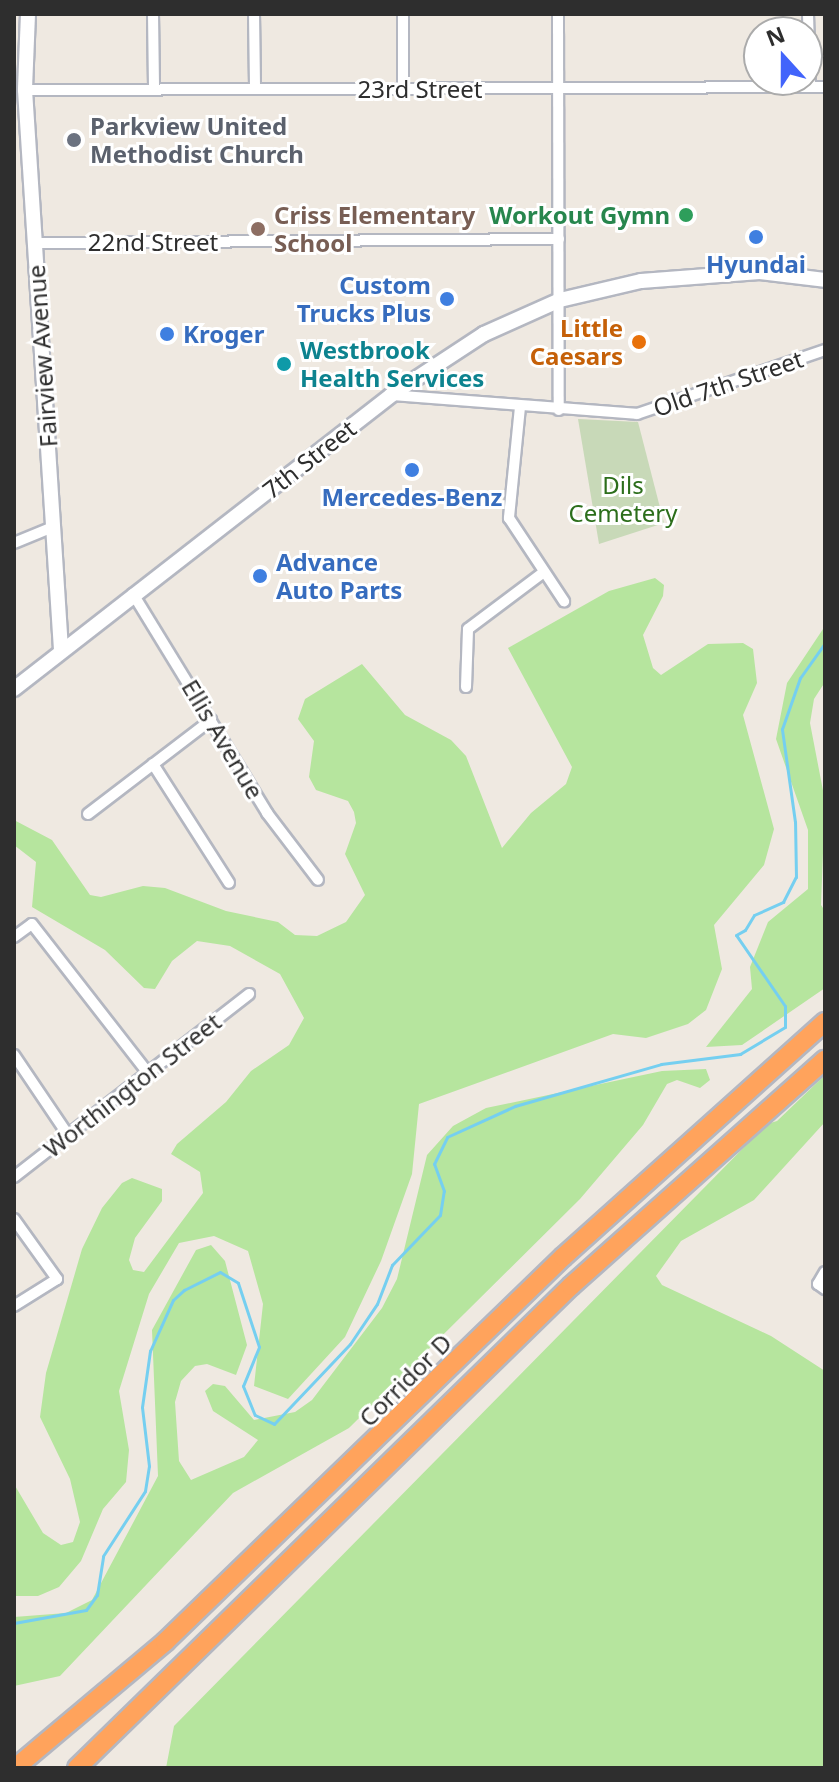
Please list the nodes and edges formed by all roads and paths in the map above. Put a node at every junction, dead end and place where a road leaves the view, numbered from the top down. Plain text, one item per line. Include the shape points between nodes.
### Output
1 (28, 14) edge
2 (153, 14) edge
3 (254, 14) edge
4 (403, 14) edge
5 (558, 14) edge
6 (743, 87) edge
7 (559, 88) junction
8 (255, 89) junction
9 (403, 89) junction
10 (20, 90) edge
11 (154, 90) junction
12 (559, 239) junction
13 (35, 243) junction
14 (825, 280) edge
15 (560, 300) junction
16 (825, 350) edge
17 (391, 395) junction
18 (520, 407) junction
19 (559, 410) junction
20 (53, 527) junction
21 (14, 543) edge
22 (544, 572) junction
23 (133, 594) junction
24 (564, 601) dead end
25 (61, 650) junction
26 (466, 687) dead end
27 (14, 689) edge
28 (211, 720) junction
29 (153, 764) junction
30 (88, 814) dead end
31 (318, 880) dead end
32 (229, 883) dead end
33 (14, 937) edge
34 (249, 994) dead end
35 (825, 1022) edge
36 (14, 1055) edge
37 (825, 1060) edge
38 (148, 1073) junction
39 (68, 1135) junction
40 (14, 1177) edge
41 (14, 1219) edge
42 (825, 1272) edge
43 (821, 1287) edge
44 (14, 1306) edge
45 (15, 1768) edge
46 (77, 1768) edge

1 - 10 main road, Fairview Avenue
2 - 11 street
3 - 8 street
4 - 9 street
5 - 7 street
6 - 7 street, 23rd Street
7 - 9 street, 23rd Street
7 - 12 street
8 - 9 street, 23rd Street
8 - 11 street, 23rd Street
10 - 11 street, 23rd Street
10 - 13 main road, Fairview Avenue
12 - 13 street, 22nd Street
12 - 15 street
13 - 20 main road, Fairview Avenue
14 - 15 main road, 7th Street via 760,272 697,274
15 - 17 main road, 7th Street via 460,347
15 - 19 street
16 - 19 street, Old 7th Street via 637,414
17 - 18 street, Old 7th Street
17 - 23 main road, 7th Street
18 - 19 street, Old 7th Street
18 - 22 street via 509,518
20 - 21 street
20 - 25 main road, Fairview Avenue
22 - 24 street
22 - 26 street via 468,629
23 - 25 main road, 7th Street
23 - 28 street, Ellis Avenue
25 - 27 main road, 7th Street
28 - 29 street
28 - 31 street, Ellis Avenue via 267,813
29 - 30 street
29 - 32 street
33 - 38 street via 32,924
34 - 38 street, Worthington Street
35 - 45 highway, Corridor D via 563,1257 165,1642
36 - 39 street
37 - 46 highway, Corridor D via 571,1286
38 - 39 street, Worthington Street
39 - 40 street, Worthington Street
41 - 44 street via 57,1279
42 - 43 street

